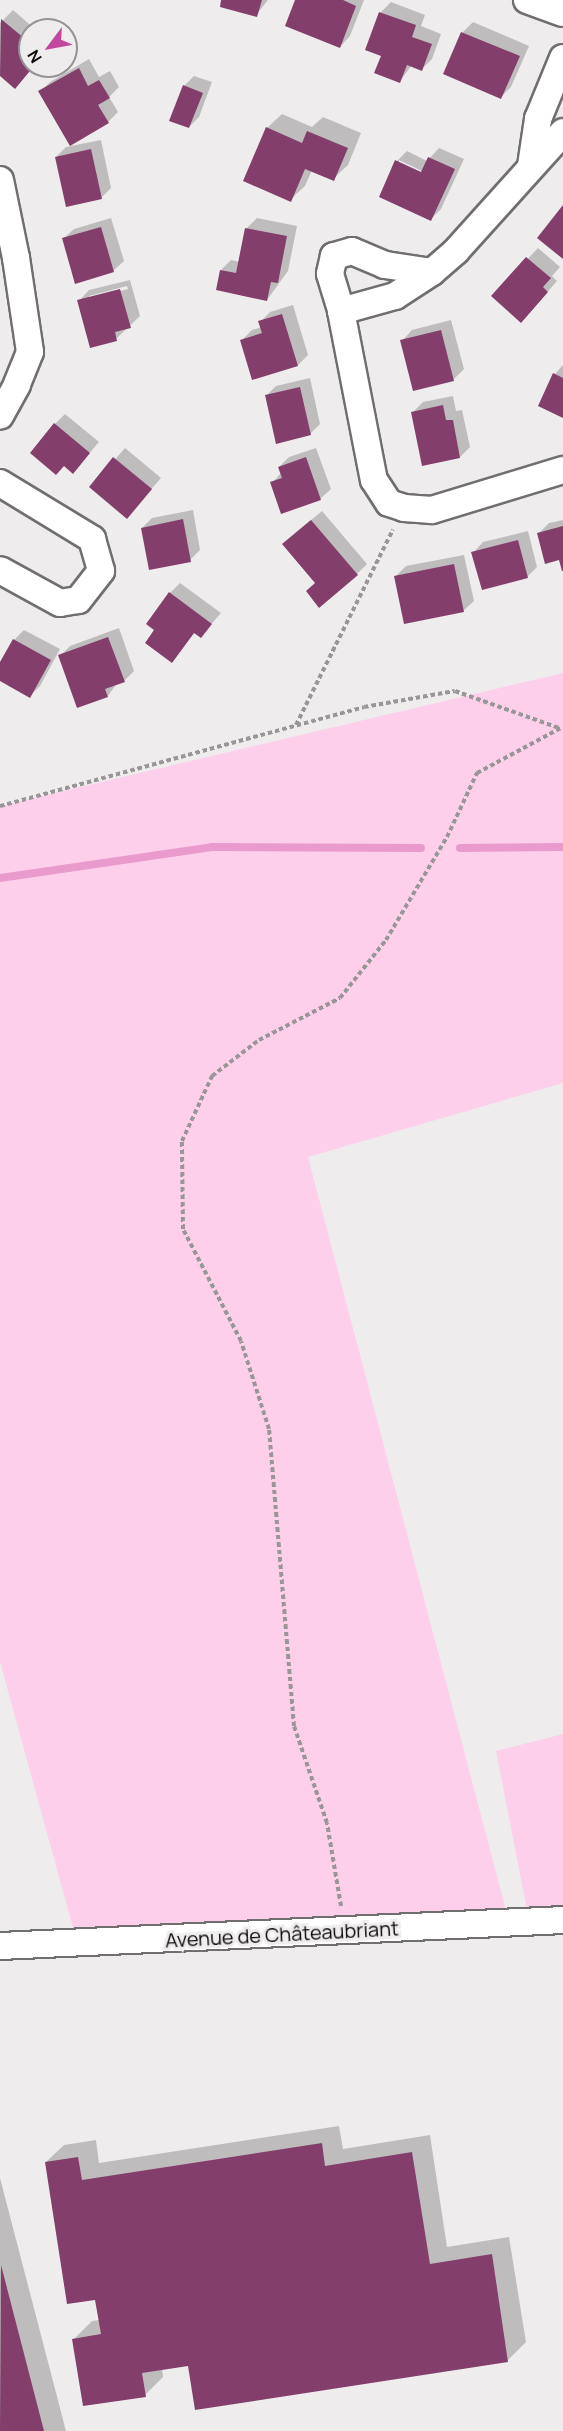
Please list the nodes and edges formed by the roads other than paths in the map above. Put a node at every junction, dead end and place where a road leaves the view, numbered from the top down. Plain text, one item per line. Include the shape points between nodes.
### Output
1 (527, 0) edge
2 (563, 13) edge
3 (563, 58) edge
4 (563, 132) edge
5 (531, 166) junction
6 (0, 180) edge
7 (432, 272) junction
8 (341, 311) junction
9 (0, 416) edge
10 (563, 470) edge
11 (0, 483) edge
12 (0, 570) edge
13 (563, 1920) edge
14 (0, 1946) edge

1 - 2 street
3 - 5 street via 538,119
4 - 5 street
5 - 7 street via 456,252
6 - 9 street via 30,352
7 - 8 street via 395,296
7 - 8 street via 386,265 352,251 334,256 330,274
8 - 10 street via 374,480 389,503 432,510
11 - 12 street via 92,539 101,571 78,600 60,603
13 - 14 street, Avenue de Châteaubriant

